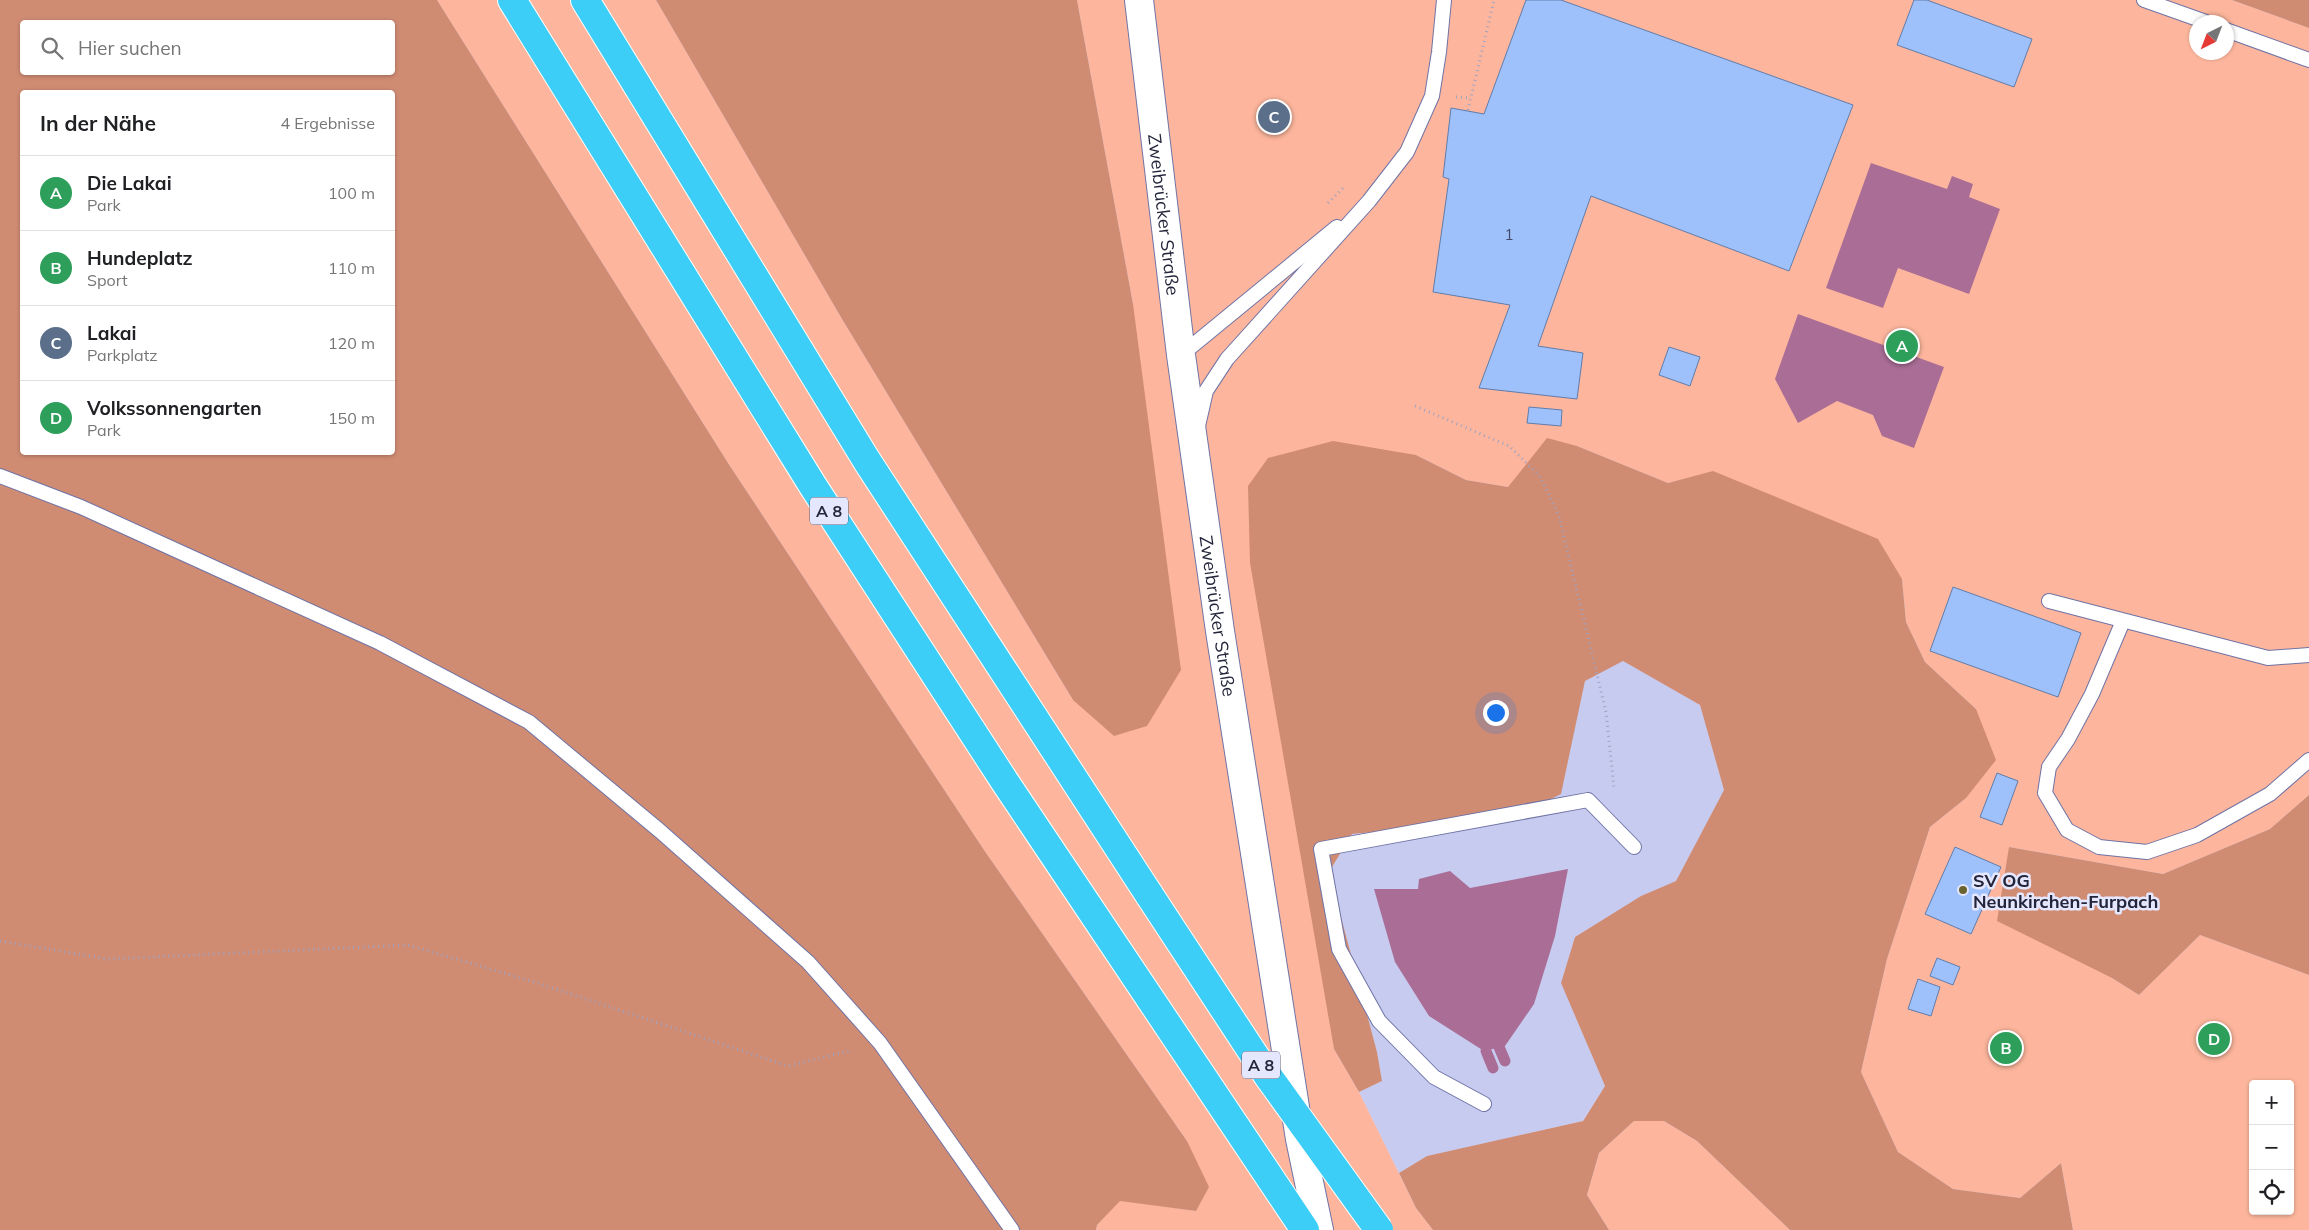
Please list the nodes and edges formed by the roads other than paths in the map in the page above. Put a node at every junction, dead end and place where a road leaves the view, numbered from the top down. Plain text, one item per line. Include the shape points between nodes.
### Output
1 (512, 0) edge
2 (585, 0) edge
3 (1139, 0) edge
4 (1444, 0) edge
5 (2144, 0) edge
6 (2189, 16) edge
7 (2234, 33) edge
8 (2309, 60) edge
9 (1369, 201) junction
10 (1182, 355) junction
11 (1195, 438) junction
12 (0, 476) edge
13 (2048, 601) dead end
14 (2122, 621) junction
15 (2309, 655) edge
16 (2309, 760) edge
17 (1634, 847) dead end
18 (1484, 1104) dead end
19 (1012, 1230) edge
20 (1305, 1230) edge
21 (1318, 1230) edge
22 (1379, 1230) edge

1 - 20 highway, A 8 via 813,486 1005,782
2 - 22 highway, A 8, bridge via 868,461 1268,1076
3 - 10 main road, Zweibrücker Straße
4 - 9 lane via 1432,96 1406,152
5 - 6 lane
7 - 8 lane
9 - 10 lane
9 - 11 lane via 1227,359 1206,391
10 - 11 main road, Zweibrücker Straße
11 - 21 main road, Zweibrücker Straße via 1222,640 1300,1139
12 - 19 lane via 81,507 380,643 529,722 660,831 808,962 880,1043
13 - 14 lane
14 - 15 lane via 2268,658
14 - 16 lane via 2092,694 2049,767 2045,793 2067,830 2099,848 2147,852 2197,835 2254,804
17 - 18 lane via 1588,800 1321,848 1339,949 1379,1021 1434,1077

